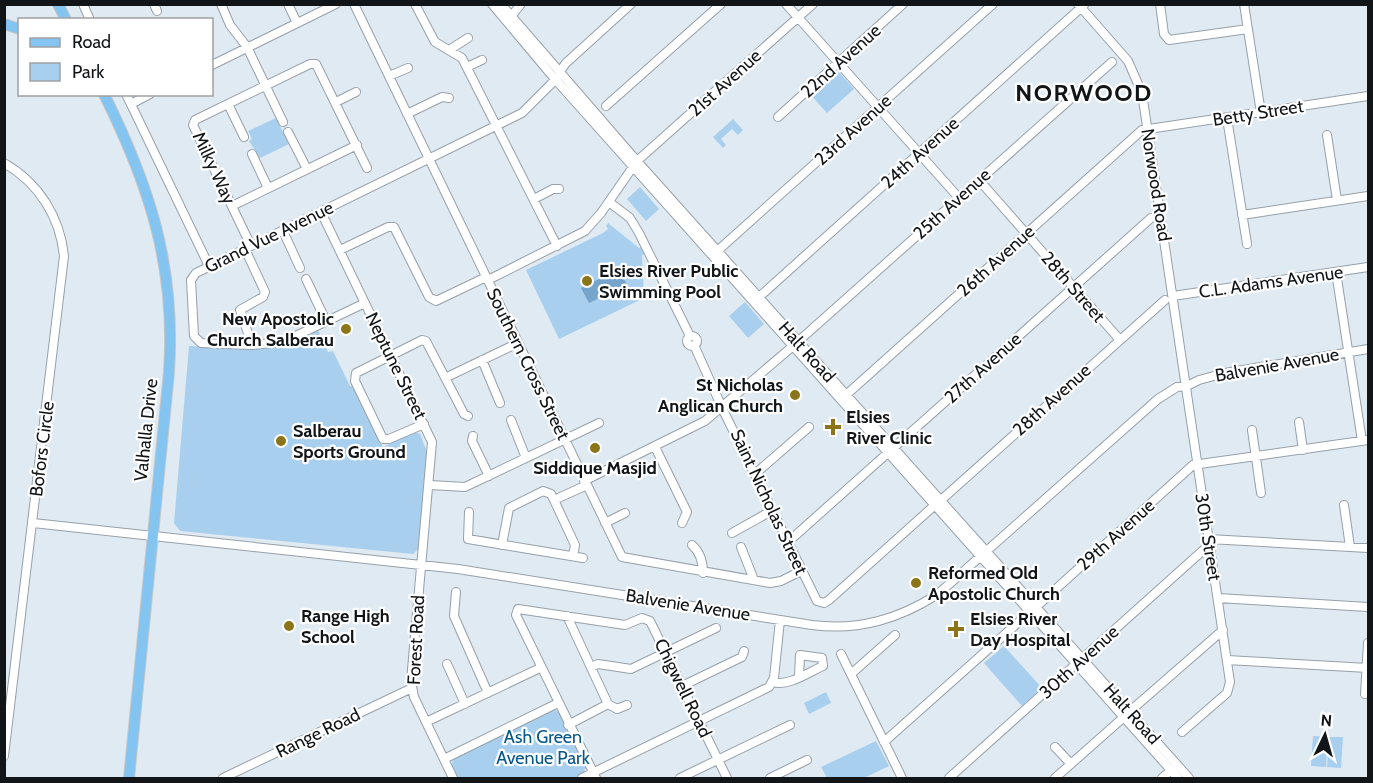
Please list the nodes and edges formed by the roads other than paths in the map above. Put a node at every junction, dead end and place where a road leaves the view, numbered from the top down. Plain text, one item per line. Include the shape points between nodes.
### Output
1 (58, 4) edge
2 (83, 4) edge
3 (221, 4) edge
4 (288, 4) edge
5 (336, 4) edge
6 (354, 4) edge
7 (415, 4) edge
8 (492, 4) edge
9 (501, 4) edge
10 (521, 4) edge
11 (721, 4) edge
12 (786, 4) edge
13 (813, 4) edge
14 (903, 4) edge
15 (993, 4) edge
16 (1160, 4) edge
17 (1244, 4) edge
18 (630, 5) edge
19 (1081, 6) edge
20 (65, 18) edge
21 (89, 18) edge
22 (798, 18) junction
23 (509, 19) junction
24 (297, 23) junction
25 (1248, 29) junction
26 (468, 38) dead end
27 (247, 47) junction
28 (449, 50) junction
29 (482, 60) dead end
30 (1112, 62) dead end
31 (838, 63) junction
32 (213, 64) edge
33 (467, 67) junction
34 (408, 68) dead end
35 (556, 75) junction
36 (389, 76) junction
37 (266, 86) junction
38 (356, 92) dead end
39 (97, 96) edge
40 (105, 96) edge
41 (127, 96) edge
42 (146, 96) edge
43 (1368, 96) edge
44 (449, 98) dead end
45 (336, 102) junction
46 (131, 104) junction
47 (228, 104) junction
48 (606, 106) dead end
49 (878, 108) junction
50 (1261, 112) junction
51 (407, 114) junction
52 (778, 117) dead end
53 (1227, 118) junction
54 (283, 122) dead end
55 (497, 127) junction
56 (121, 129) junction
57 (1148, 129) junction
58 (288, 132) dead end
59 (1327, 135) dead end
60 (244, 136) dead end
61 (357, 145) junction
62 (919, 153) junction
63 (252, 154) dead end
64 (429, 160) junction
65 (4, 163) edge
66 (635, 164) junction
67 (367, 168) dead end
68 (307, 169) junction
69 (979, 180) junction
70 (268, 188) junction
71 (559, 189) dead end
72 (1368, 196) edge
73 (959, 198) junction
74 (534, 199) junction
75 (1337, 200) junction
76 (609, 202) junction
77 (232, 206) junction
78 (321, 212) junction
79 (1242, 215) junction
80 (1151, 218) dead end
81 (283, 231) junction
82 (1026, 234) junction
83 (1246, 244) dead end
84 (557, 246) junction
85 (248, 247) junction
86 (340, 250) junction
87 (715, 253) junction
88 (209, 266) junction
89 (1368, 267) edge
90 (300, 268) dead end
91 (1336, 272) junction
92 (306, 279) dead end
93 (487, 279) junction
94 (1073, 287) junction
95 (759, 298) junction
96 (1169, 298) junction
97 (365, 303) junction
98 (326, 321) junction
99 (1120, 340) junction
100 (518, 343) junction
101 (796, 344) junction
102 (252, 345) junction
103 (1368, 349) edge
104 (1348, 352) junction
105 (391, 356) junction
106 (482, 360) junction
107 (447, 377) junction
108 (1187, 386) junction
109 (846, 395) junction
110 (500, 403) dead end
111 (722, 406) junction
112 (468, 416) dead end
113 (511, 420) dead end
114 (1299, 422) dead end
115 (599, 423) dead end
116 (424, 424) junction
117 (809, 427) dead end
118 (1252, 430) dead end
119 (473, 436) dead end
120 (564, 440) junction
121 (1365, 441) edge
122 (655, 447) junction
123 (890, 450) junction
124 (1303, 450) junction
125 (1255, 457) junction
126 (526, 458) junction
127 (1198, 466) junction
128 (755, 474) junction
129 (489, 476) junction
130 (586, 483) junction
131 (430, 485) junction
132 (1261, 493) dead end
133 (554, 501) junction
134 (938, 503) junction
135 (1344, 506) dead end
136 (773, 510) junction
137 (469, 512) dead end
138 (625, 513) dead end
139 (33, 523) junction
140 (605, 523) junction
141 (682, 523) dead end
142 (732, 533) dead end
143 (152, 537) junction
144 (788, 542) junction
145 (1209, 542) junction
146 (502, 545) junction
147 (692, 545) dead end
148 (741, 547) dead end
149 (1350, 547) junction
150 (1368, 548) edge
151 (985, 554) junction
152 (422, 565) junction
153 (801, 571) junction
154 (703, 573) junction
155 (754, 580) junction
156 (456, 592) dead end
157 (1218, 598) junction
158 (815, 599) joint
159 (1368, 608) edge
160 (1033, 609) junction
161 (567, 616) junction
162 (780, 620) junction
163 (716, 628) dead end
164 (1223, 630) junction
165 (895, 635) dead end
166 (1368, 643) edge
167 (744, 651) dead end
168 (666, 652) junction
169 (841, 654) dead end
170 (1227, 660) junction
171 (1079, 662) junction
172 (447, 664) dead end
173 (591, 667) junction
174 (540, 668) junction
175 (1367, 668) edge
176 (851, 675) junction
177 (799, 676) dead end
178 (773, 682) junction
179 (682, 686) junction
180 (412, 688) junction
181 (488, 693) junction
182 (1365, 694) dead end
183 (558, 703) junction
184 (465, 704) junction
185 (608, 704) junction
186 (627, 705) dead end
187 (1127, 714) junction
188 (426, 722) junction
189 (700, 722) junction
190 (568, 724) junction
191 (790, 725) dead end
192 (1182, 732) dead end
193 (884, 742) junction
194 (1055, 747) dead end
195 (4, 756) edge
196 (444, 759) junction
197 (718, 760) junction
198 (807, 760) dead end
199 (1071, 764) junction
200 (1174, 768) junction
201 (594, 776) edge
202 (129, 778) edge
203 (223, 778) edge
204 (453, 778) edge
205 (582, 778) edge
206 (680, 778) edge
207 (727, 778) edge
208 (770, 778) edge
209 (902, 778) edge
210 (949, 778) edge
211 (1055, 778) edge
212 (1162, 778) edge
213 (1178, 778) edge
214 (1189, 778) edge

1 - 20 main road
2 - 21 street
3 - 27 street via 231,28
4 - 24 street
5 - 24 street
6 - 36 street, Southern Cross Street
7 - 28 street via 432,39
8 - 23 street, Halt Road
9 - 23 street, Halt Road
10 - 23 street
11 - 48 street
12 - 22 street
13 - 22 street, 21st Avenue
14 - 31 street, 22nd Avenue
15 - 49 street, 23rd Avenue
16 - 25 street via 1164,34 1169,40
17 - 25 street
18 - 35 street, Grand Vue Avenue
19 - 57 street, Norwood Road via 1132,66 1142,93
19 - 62 street, 24th Avenue
22 - 31 street
22 - 66 street, 21st Avenue
23 - 35 street, Halt Road
24 - 27 street
25 - 50 street
26 - 28 street
27 - 32 street
27 - 37 street
28 - 33 street via 461,57
29 - 33 street
30 - 69 street, 25th Avenue
31 - 49 street
31 - 52 street, 22nd Avenue
33 - 55 street
34 - 36 street
35 - 55 street, Grand Vue Avenue via 524,112
35 - 66 street, Halt Road
36 - 51 street, Southern Cross Street
37 - 45 street, Milky Way via 316,64
37 - 47 street, Milky Way
37 - 54 street
38 - 45 street
39 - 56 main road
40 - 56 main road, Valhalla Drive
41 - 46 street
42 - 46 street
43 - 50 street, Betty Street
44 - 51 street
45 - 61 street, Milky Way
46 - 88 street
47 - 60 street
47 - 77 street, Milky Way via 193,124
49 - 62 street
49 - 87 street, 23rd Avenue
50 - 53 street, Betty Street
51 - 64 street, Southern Cross Street
53 - 57 street, Betty Street
53 - 79 street
55 - 64 street, Grand Vue Avenue
55 - 74 street
56 - 143 main road, Valhalla Drive via 157,224 169,306 168,372
57 - 82 street, 26th Avenue via 1142,130
57 - 96 street, Norwood Road
58 - 68 street
59 - 75 street
61 - 67 street, Milky Way
61 - 68 street
62 - 73 street
62 - 95 street, 24th Avenue
63 - 70 street
64 - 78 street, Grand Vue Avenue
64 - 93 street, Southern Cross Street
65 - 139 street, Bofors Circle via 44,197 55,216 64,256
66 - 76 street, 21st Avenue
66 - 87 street, Halt Road
68 - 70 street
69 - 73 street, 25th Avenue
69 - 82 street, 28th Street
70 - 77 street
71 - 74 street
72 - 75 street
73 - 101 street, 25th Avenue
74 - 84 street
75 - 79 street
76 - 84 street, 21st Avenue via 585,231
76 - 111 street, Saint Nicholas Street via 630,218 639,233 690,336 687,342 694,345
77 - 85 street, Milky Way
78 - 81 street, Grand Vue Avenue
78 - 86 street, Neptune Street
79 - 83 street
80 - 94 street, 27th Avenue
81 - 85 street, Grand Vue Avenue
81 - 90 street
82 - 94 street, 28th Street
82 - 109 street, 26th Avenue
84 - 93 street, 21st Avenue
85 - 88 street, Grand Vue Avenue
85 - 102 street, Milky Way via 265,292 240,310
86 - 93 street, 21st Avenue via 392,227 432,300
86 - 97 street, Neptune Street
87 - 95 street, Halt Road
87 - 101 street, Halt Road
88 - 102 street, Grand Vue Avenue via 191,278 194,338 201,343
89 - 91 street, C.L. Adams Avenue
91 - 96 street, C.L. Adams Avenue
91 - 104 street
92 - 98 street
93 - 100 street, Southern Cross Street
94 - 99 street, 28th Street
94 - 123 street, 27th Avenue
95 - 101 street, Halt Road
96 - 99 street, 28th Avenue
96 - 108 street, Norwood Road
97 - 98 street, Grand Vue Avenue
97 - 105 street, Neptune Street
98 - 102 street, Grand Vue Avenue via 287,340
99 - 134 street, 28th Avenue
100 - 106 street
100 - 120 street, Southern Cross Street
101 - 109 street, Halt Road
101 - 111 street, 25th Avenue
101 - 123 street, Halt Road
103 - 104 street, Balvenie Avenue
104 - 108 street, Balvenie Avenue via 1225,373
104 - 121 street
105 - 107 street via 426,341
105 - 116 street, Neptune Street
105 - 116 street via 355,376 381,437 389,440
106 - 107 street
106 - 110 street
107 - 112 street
108 - 127 street, 30th Street
108 - 151 street, Balvenie Avenue via 1170,391
109 - 123 street, Halt Road
111 - 122 street, 25th Avenue via 699,425
111 - 128 street, Saint Nicholas Street
113 - 126 street
114 - 124 street
115 - 120 street
116 - 131 street, Neptune Street via 432,446
117 - 128 street
118 - 125 street
119 - 129 street
120 - 126 street
120 - 130 street, Southern Cross Street
121 - 124 street
122 - 130 street, 25th Avenue
122 - 141 street via 687,512
123 - 134 street, Halt Road
123 - 144 street, 27th Avenue
124 - 125 street
125 - 127 street
125 - 132 street
126 - 129 street
127 - 145 street, 30th Street
127 - 160 street, 29th Avenue via 1193,465
128 - 136 street, Saint Nicholas Street
129 - 131 street via 465,488
130 - 133 street, 25th Avenue
130 - 140 street, Southern Cross Street
131 - 152 street, Neptune Street
133 - 146 street via 551,494 543,491 509,508
133 - 146 street via 578,557
134 - 151 street, Halt Road
134 - 158 street, 28th Avenue via 829,600 824,603
135 - 149 street
136 - 142 street
136 - 144 street, Saint Nicholas Street
137 - 146 street via 468,540
138 - 140 street
139 - 143 street, Balvenie Avenue
139 - 195 street, Bofors Circle
140 - 154 street, Southern Cross Street via 619,553 627,560
143 - 152 street, Balvenie Avenue
143 - 202 main road, Valhalla Drive
144 - 153 street, Saint Nicholas Street
145 - 149 street
145 - 157 street, 30th Street
145 - 171 street, 30th Avenue
147 - 154 street via 703,564
148 - 155 street
149 - 150 street
151 - 160 street, Halt Road
151 - 162 street, Balvenie Avenue via 938,594 890,619 834,627
152 - 162 street, Balvenie Avenue
152 - 180 street, Forest Road
153 - 155 street, Southern Cross Street via 775,582
153 - 158 street, Saint Nicholas Street
154 - 155 street, Southern Cross Street
156 - 181 street via 454,616
157 - 159 street
157 - 164 street, 30th Street
160 - 171 street, Halt Road
160 - 193 street, 29th Avenue
161 - 168 street, Chigwell Road via 625,625 647,619
161 - 173 street
161 - 174 street, Chigwell Road via 520,608 516,615
162 - 178 street
163 - 168 street
164 - 170 street, 30th Street
164 - 187 street
165 - 176 street
166 - 175 street
167 - 179 street via 742,657
168 - 173 street via 631,669 598,664
168 - 179 street, Chigwell Road
169 - 176 street
170 - 175 street
170 - 192 street, 30th Street via 1230,688
171 - 187 street, Halt Road
171 - 210 street, 30th Avenue
172 - 184 street
173 - 185 street
174 - 181 street
174 - 183 street
175 - 182 street
176 - 193 street
177 - 178 street via 783,683
178 - 189 street
179 - 189 street, Chigwell Road
180 - 188 street, Forest Road
180 - 203 street, Range Road
181 - 184 street
183 - 190 street
183 - 196 street
184 - 188 street
185 - 186 street via 617,709
185 - 190 street
187 - 199 street
187 - 200 street, Halt Road
188 - 196 street, Forest Road
189 - 197 street, Chigwell Road
189 - 201 street
190 - 201 street
191 - 197 street
193 - 209 street
194 - 199 street
196 - 204 street, Forest Road
197 - 206 street
197 - 207 street, Chigwell Road
198 - 208 street
199 - 211 street
200 - 212 street
200 - 213 street, Halt Road
200 - 214 street, Halt Road
201 - 205 street

